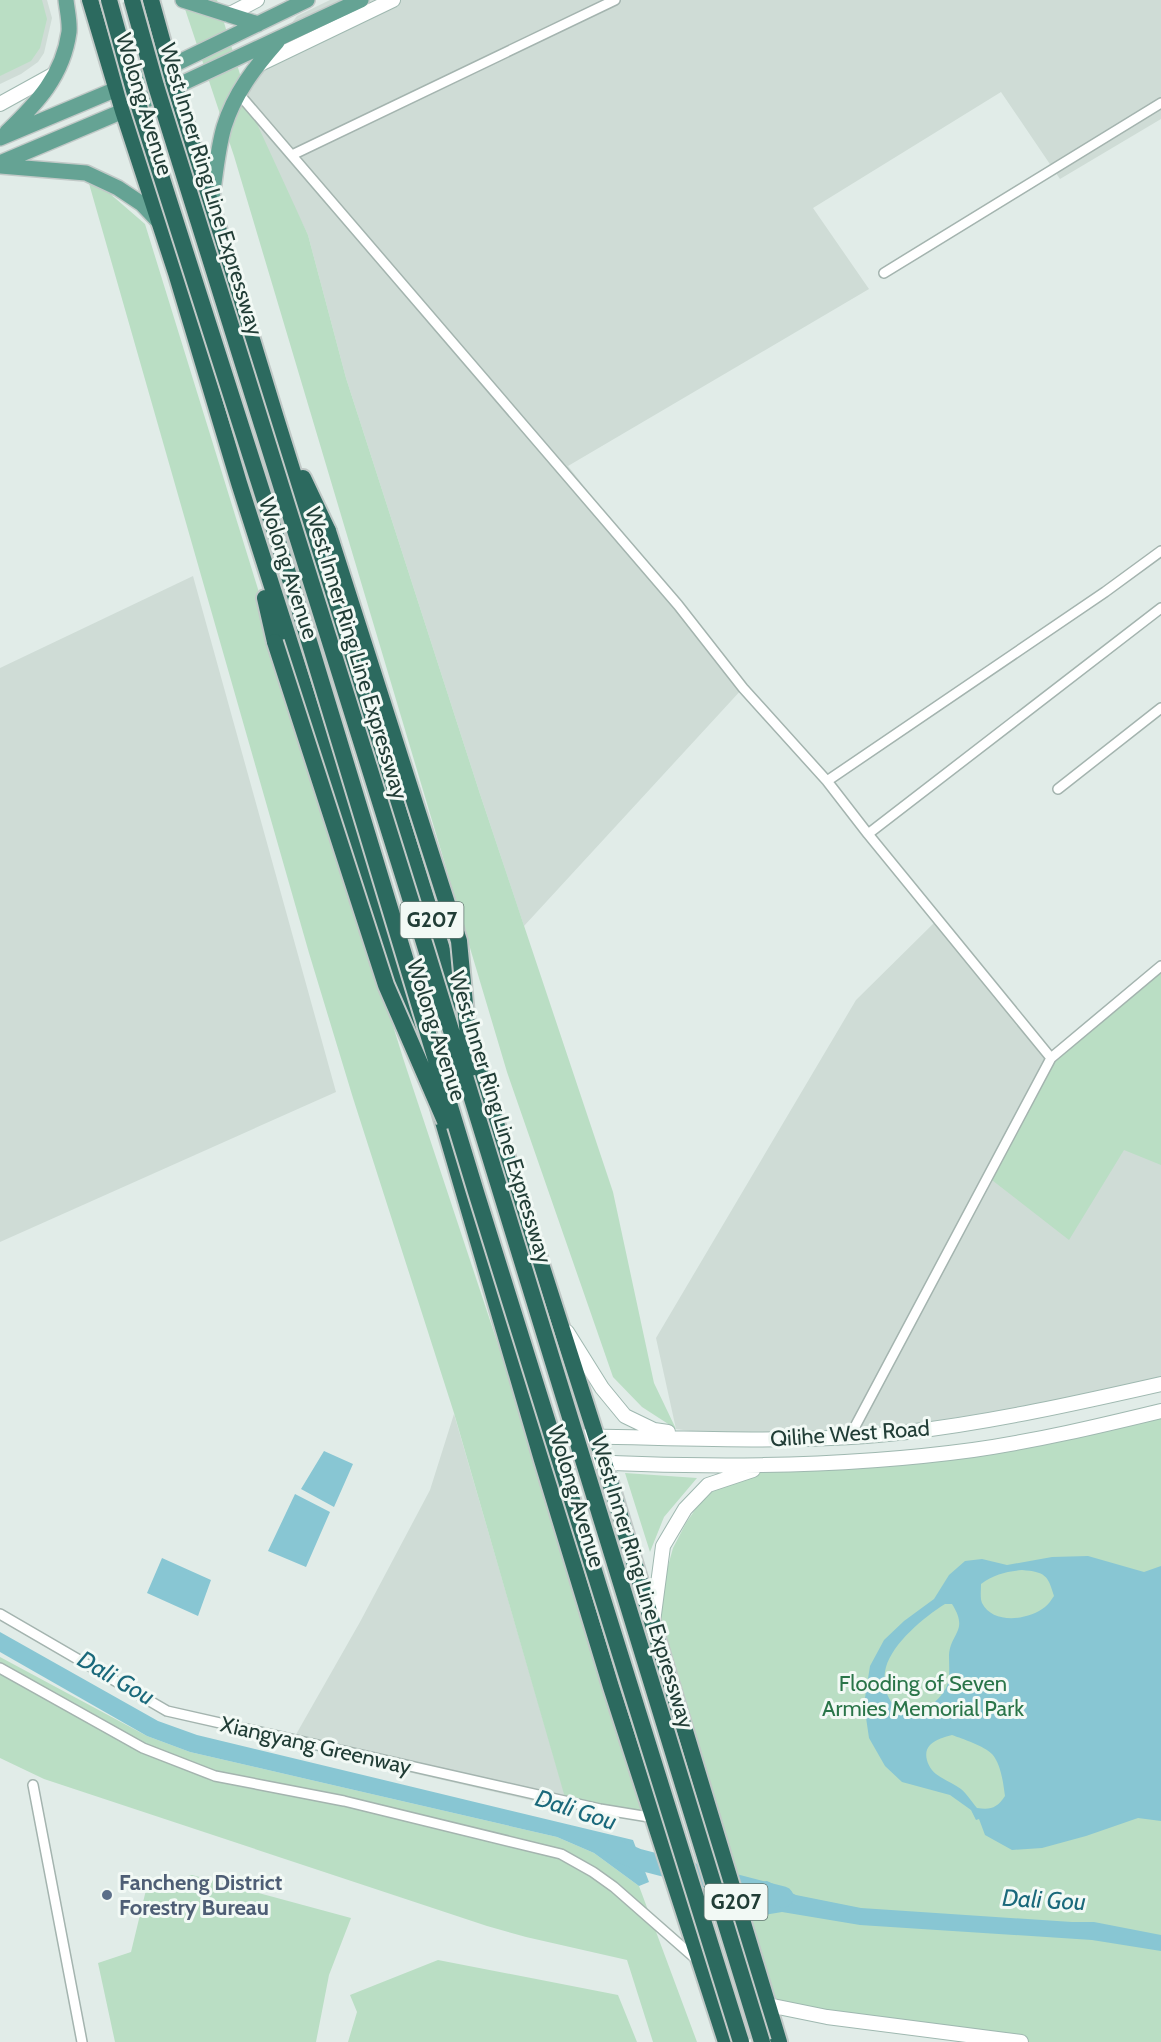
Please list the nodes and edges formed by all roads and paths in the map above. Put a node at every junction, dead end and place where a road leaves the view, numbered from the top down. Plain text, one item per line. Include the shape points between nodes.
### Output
1 (66, 0) edge
2 (90, 0) edge
3 (108, 0) edge
4 (132, 0) edge
5 (151, 0) edge
6 (183, 0) edge
7 (257, 0) edge
8 (307, 0) edge
9 (361, 0) edge
10 (393, 0) edge
11 (615, 0) edge
12 (228, 15) junction
13 (258, 24) junction
14 (281, 38) junction
15 (256, 66) junction
16 (169, 67) junction
17 (58, 72) junction
18 (175, 87) junction
19 (116, 91) junction
20 (239, 94) junction
21 (1161, 103) edge
22 (0, 104) edge
23 (123, 111) junction
24 (1, 138) edge
25 (292, 155) junction
26 (0, 165) edge
27 (211, 204) junction
28 (160, 224) junction
29 (884, 273) dead end
30 (276, 418) junction
31 (238, 483) junction
32 (1161, 551) edge
33 (1161, 608) edge
34 (1161, 708) edge
35 (827, 781) junction
36 (1058, 789) dead end
37 (868, 834) junction
38 (1161, 966) edge
39 (1051, 1058) junction
40 (474, 1102) junction
41 (476, 1192) junction
42 (559, 1320) junction
43 (1161, 1384) edge
44 (1161, 1411) edge
45 (536, 1436) junction
46 (596, 1436) junction
47 (850, 1436) junction
48 (720, 1438) junction
49 (542, 1460) junction
50 (604, 1463) junction
51 (765, 1466) junction
52 (0, 1614) edge
53 (652, 1624) junction
54 (0, 1668) edge
55 (33, 1785) dead end
56 (655, 1818) junction
57 (700, 1962) junction
58 (768, 2005) junction
59 (82, 2042) edge
60 (726, 2042) edge
61 (741, 2042) edge
62 (762, 2042) edge
63 (780, 2042) edge
64 (1021, 2042) edge

1 - 17 main road via 69,32
2 - 19 highway, Wolong Avenue / G207
3 - 41 highway, West Inner Ring Line Expressway, bridge via 295,595
4 - 40 highway, West Inner Ring Line Expressway, bridge
5 - 16 highway, Wolong Avenue / G207
6 - 12 main road
7 - 12 street
8 - 13 main road
9 - 14 main road
10 - 15 street
11 - 25 street
12 - 13 main road
13 - 16 main road
14 - 15 main road
14 - 18 main road
15 - 20 main road
16 - 18 highway, Wolong Avenue / G207
16 - 19 main road
17 - 22 street
17 - 24 main road via 38,102
18 - 23 main road
18 - 27 highway, Wolong Avenue / G207
19 - 23 highway, Wolong Avenue / G207
19 - 24 main road
20 - 25 street
20 - 27 main road via 224,127
21 - 29 street
23 - 26 main road
23 - 28 highway, Wolong Avenue / G207
25 - 35 street via 678,605 743,688
26 - 28 main road via 86,173 142,204
27 - 30 highway, Wolong Avenue / G207
28 - 31 highway, Wolong Avenue / G207
30 - 40 highway, bridge via 328,531 459,941
30 - 42 highway, Wolong Avenue / G207
31 - 41 highway, bridge via 275,642 386,985
31 - 45 highway, Wolong Avenue / G207 via 437,1104
32 - 35 street
33 - 37 street
34 - 36 street
35 - 37 street
37 - 39 street
38 - 39 street
39 - 47 street
40 - 62 highway, West Inner Ring Line Expressway, bridge
41 - 61 highway, West Inner Ring Line Expressway, bridge
42 - 46 highway, Wolong Avenue / G207
42 - 48 street via 602,1388 625,1416 654,1430
43 - 47 street, Qilihe West Road via 1042,1410 907,1432
44 - 51 street, Qilihe West Road via 976,1449
45 - 46 street, Qilihe West Road
45 - 49 highway, Wolong Avenue / G207
46 - 48 street, Qilihe West Road
46 - 50 highway, Wolong Avenue / G207
47 - 48 street, Qilihe West Road
49 - 50 street, Qilihe West Road
49 - 56 highway, Wolong Avenue / G207
50 - 51 street, Qilihe West Road
50 - 53 highway, Wolong Avenue / G207
51 - 53 street via 708,1485 685,1509 663,1546
52 - 56 street, Xiangyang Greenway via 167,1711
53 - 58 highway, Wolong Avenue / G207
54 - 57 street via 143,1748 215,1776 344,1801 561,1854 614,1887
55 - 59 street
56 - 57 highway, Wolong Avenue / G207
57 - 60 highway, Wolong Avenue / G207
58 - 63 highway, Wolong Avenue / G207
58 - 64 street via 827,2017

